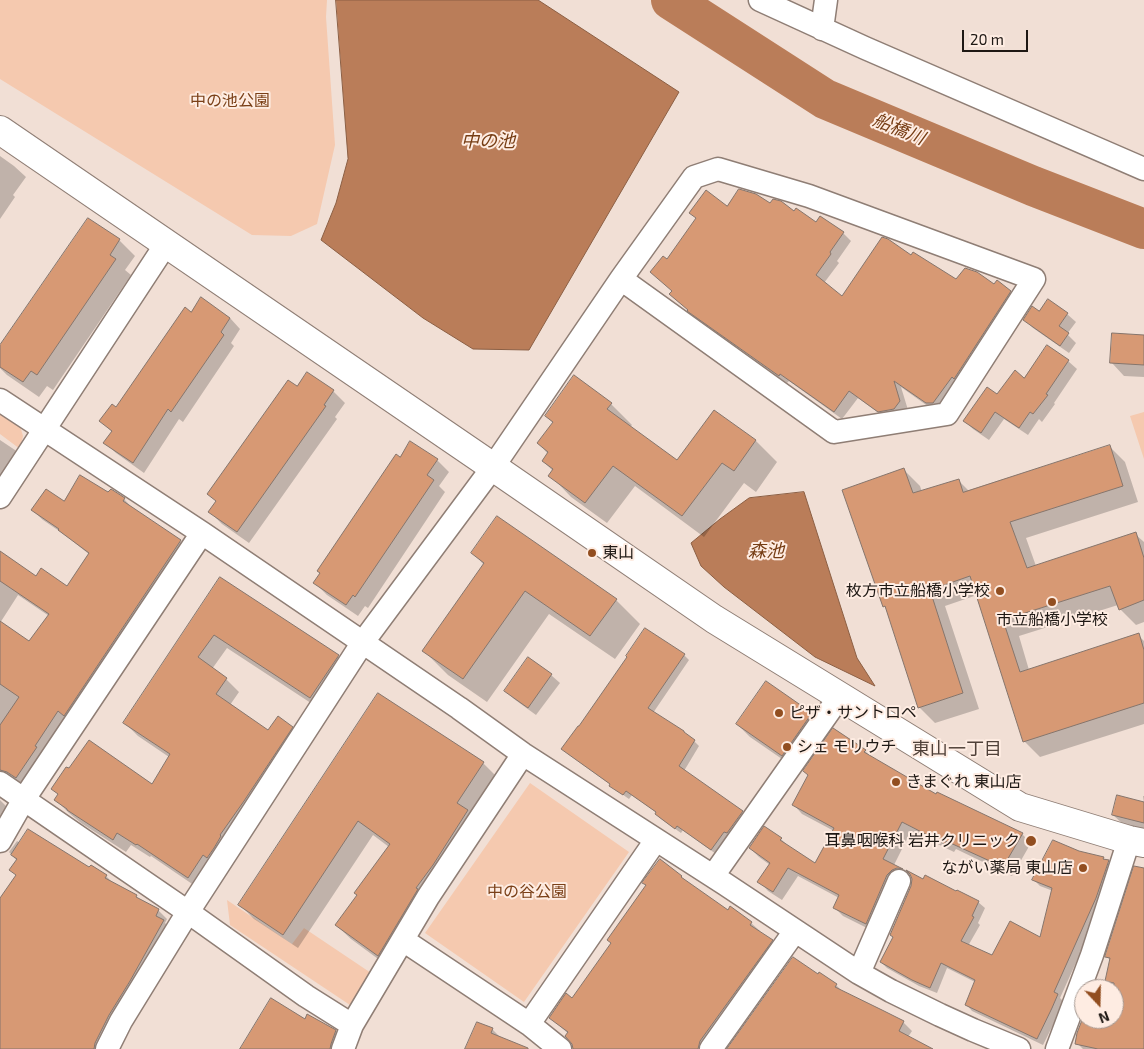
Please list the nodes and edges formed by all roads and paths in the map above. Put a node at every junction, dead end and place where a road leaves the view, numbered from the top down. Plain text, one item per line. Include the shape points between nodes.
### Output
1 (760, 0) edge
2 (826, 0) edge
3 (822, 29) junction
4 (0, 130) edge
5 (1144, 169) edge
6 (166, 244) junction
7 (621, 279) junction
8 (0, 400) edge
9 (45, 429) junction
10 (493, 466) junction
11 (0, 497) edge
12 (202, 533) junction
13 (363, 642) junction
14 (840, 696) junction
15 (523, 754) junction
16 (0, 783) edge
17 (24, 800) junction
18 (656, 840) junction
19 (0, 841) edge
20 (1136, 841) edge
21 (713, 876) junction
22 (899, 881) dead end
23 (188, 912) junction
24 (795, 931) junction
25 (403, 940) junction
26 (859, 972) junction
27 (352, 1024) junction
28 (528, 1024) junction
29 (107, 1049) edge
30 (343, 1049) edge
31 (560, 1049) edge
32 (711, 1049) edge
33 (1019, 1049) edge
34 (1057, 1049) edge

1 - 3 street
2 - 3 street
3 - 5 street
4 - 6 street
6 - 9 street
6 - 10 street
7 - 7 street via 694,177 718,169 809,196 1034,279 947,414 834,432
7 - 10 street
8 - 9 street
9 - 11 street
9 - 12 street
10 - 13 street
10 - 14 street via 714,619
12 - 13 street
12 - 17 street
13 - 15 street
13 - 23 street
14 - 20 street via 1020,807
14 - 21 street
15 - 18 street
15 - 25 street
16 - 17 street
17 - 19 street
17 - 23 street
18 - 21 street
18 - 28 street
20 - 34 street
21 - 24 street
22 - 26 street
23 - 27 street via 306,996
23 - 29 street
24 - 26 street
24 - 32 street
25 - 27 street
25 - 28 street
26 - 33 street via 948,1019
27 - 30 street
28 - 31 street

